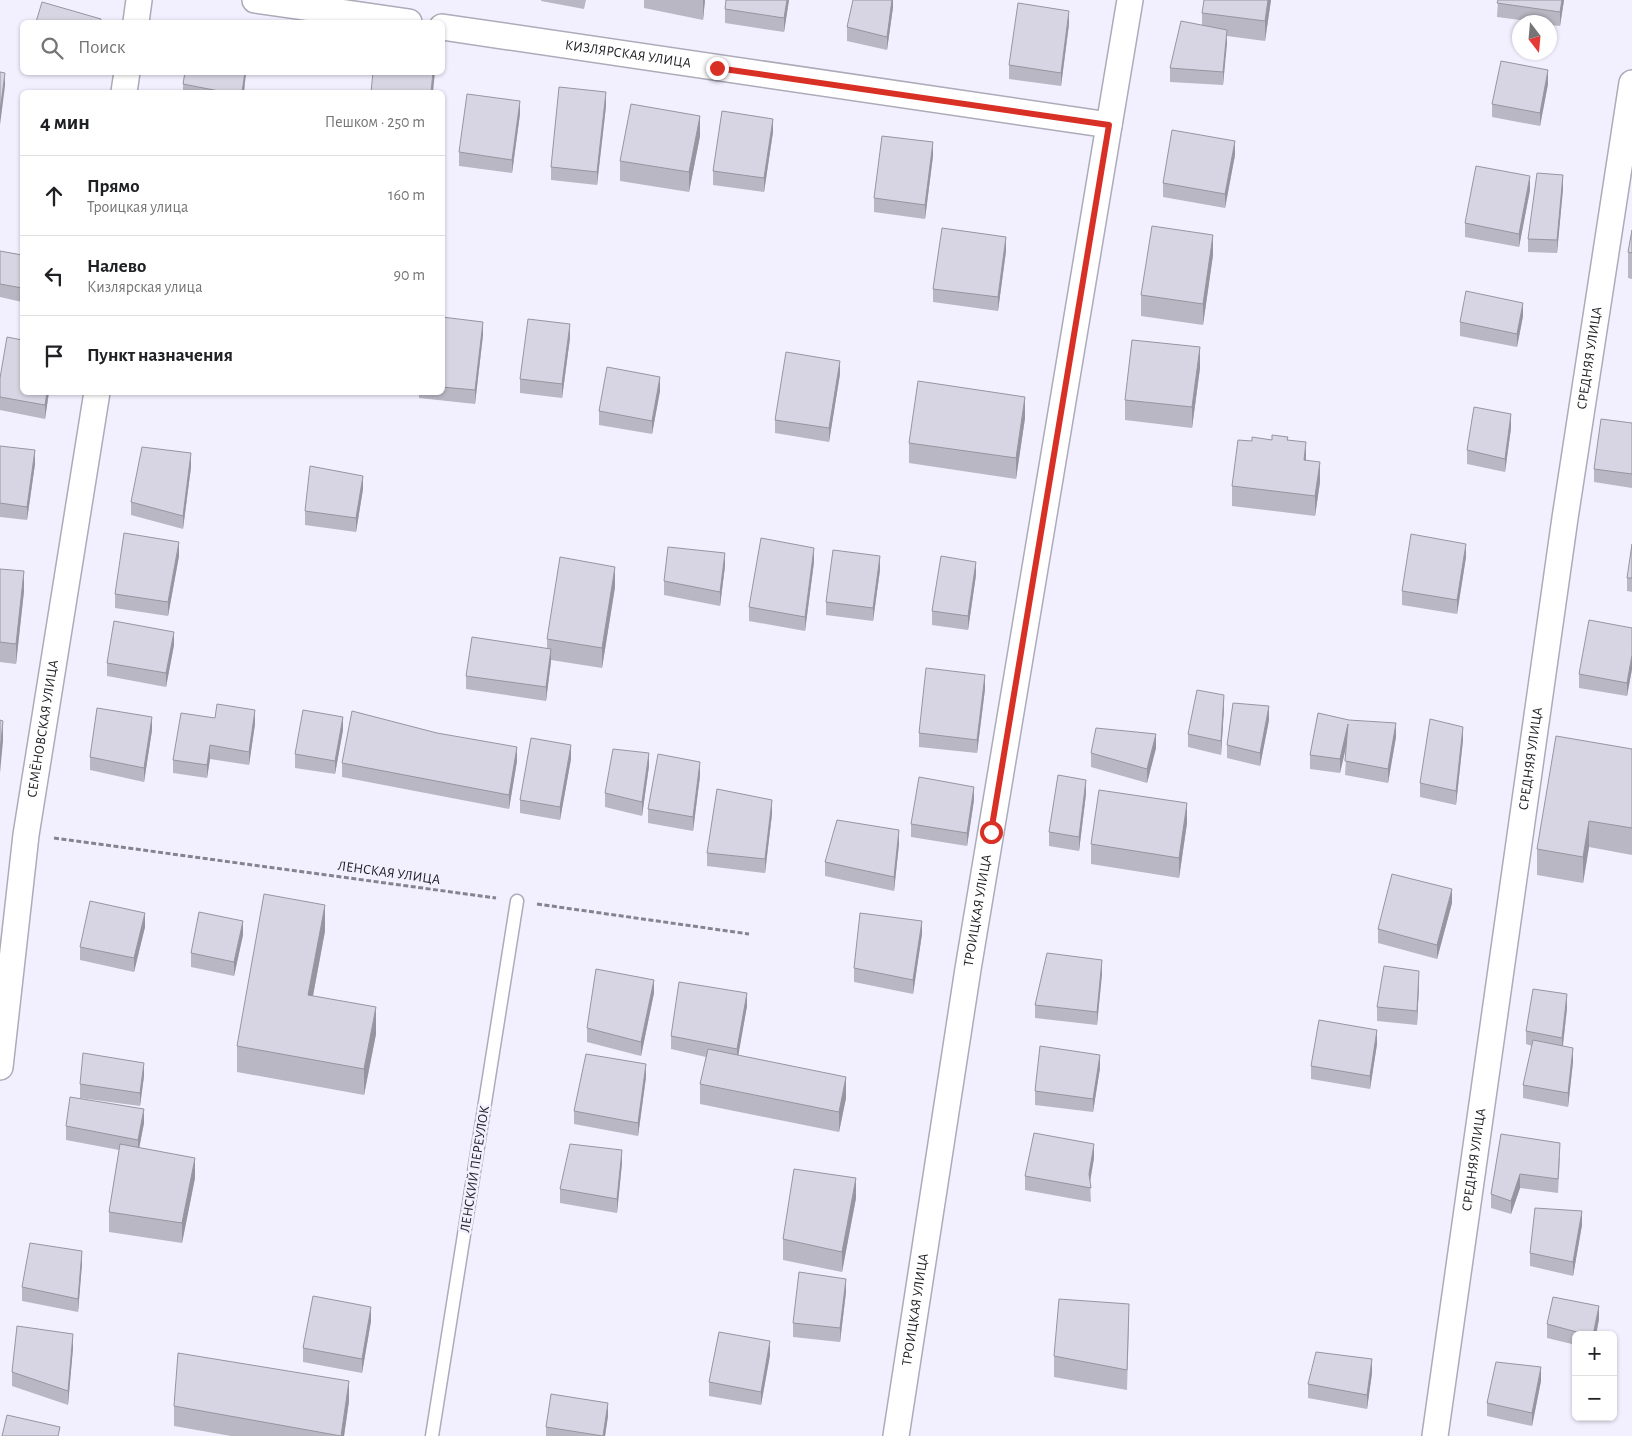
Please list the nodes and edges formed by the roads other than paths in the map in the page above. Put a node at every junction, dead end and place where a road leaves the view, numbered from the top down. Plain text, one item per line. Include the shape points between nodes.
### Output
1 (140, 0) edge
2 (255, 0) edge
3 (1130, 0) edge
4 (136, 20) edge
5 (395, 20) edge
6 (445, 27) edge
7 (127, 75) edge
8 (1632, 83) edge
9 (124, 90) edge
10 (1109, 125) junction
11 (97, 395) edge
12 (517, 901) road end
13 (0, 1067) edge
14 (432, 1436) edge
15 (896, 1436) edge
16 (1435, 1436) edge

1 - 4 street
2 - 5 street
3 - 10 street, ТРОИЦКАЯ УЛИЦА
6 - 10 street, КИЗЛЯРСКАЯ УЛИЦА
7 - 9 street
8 - 16 street, СРЕДНЯЯ УЛИЦА via 1565,518
10 - 15 street, ТРОИЦКАЯ УЛИЦА via 968,969
11 - 13 street, СЕМЁНОВСКАЯ УЛИЦА via 26,835
12 - 14 lane, ЛЕНСКИЙ ПЕРЕУЛОК

